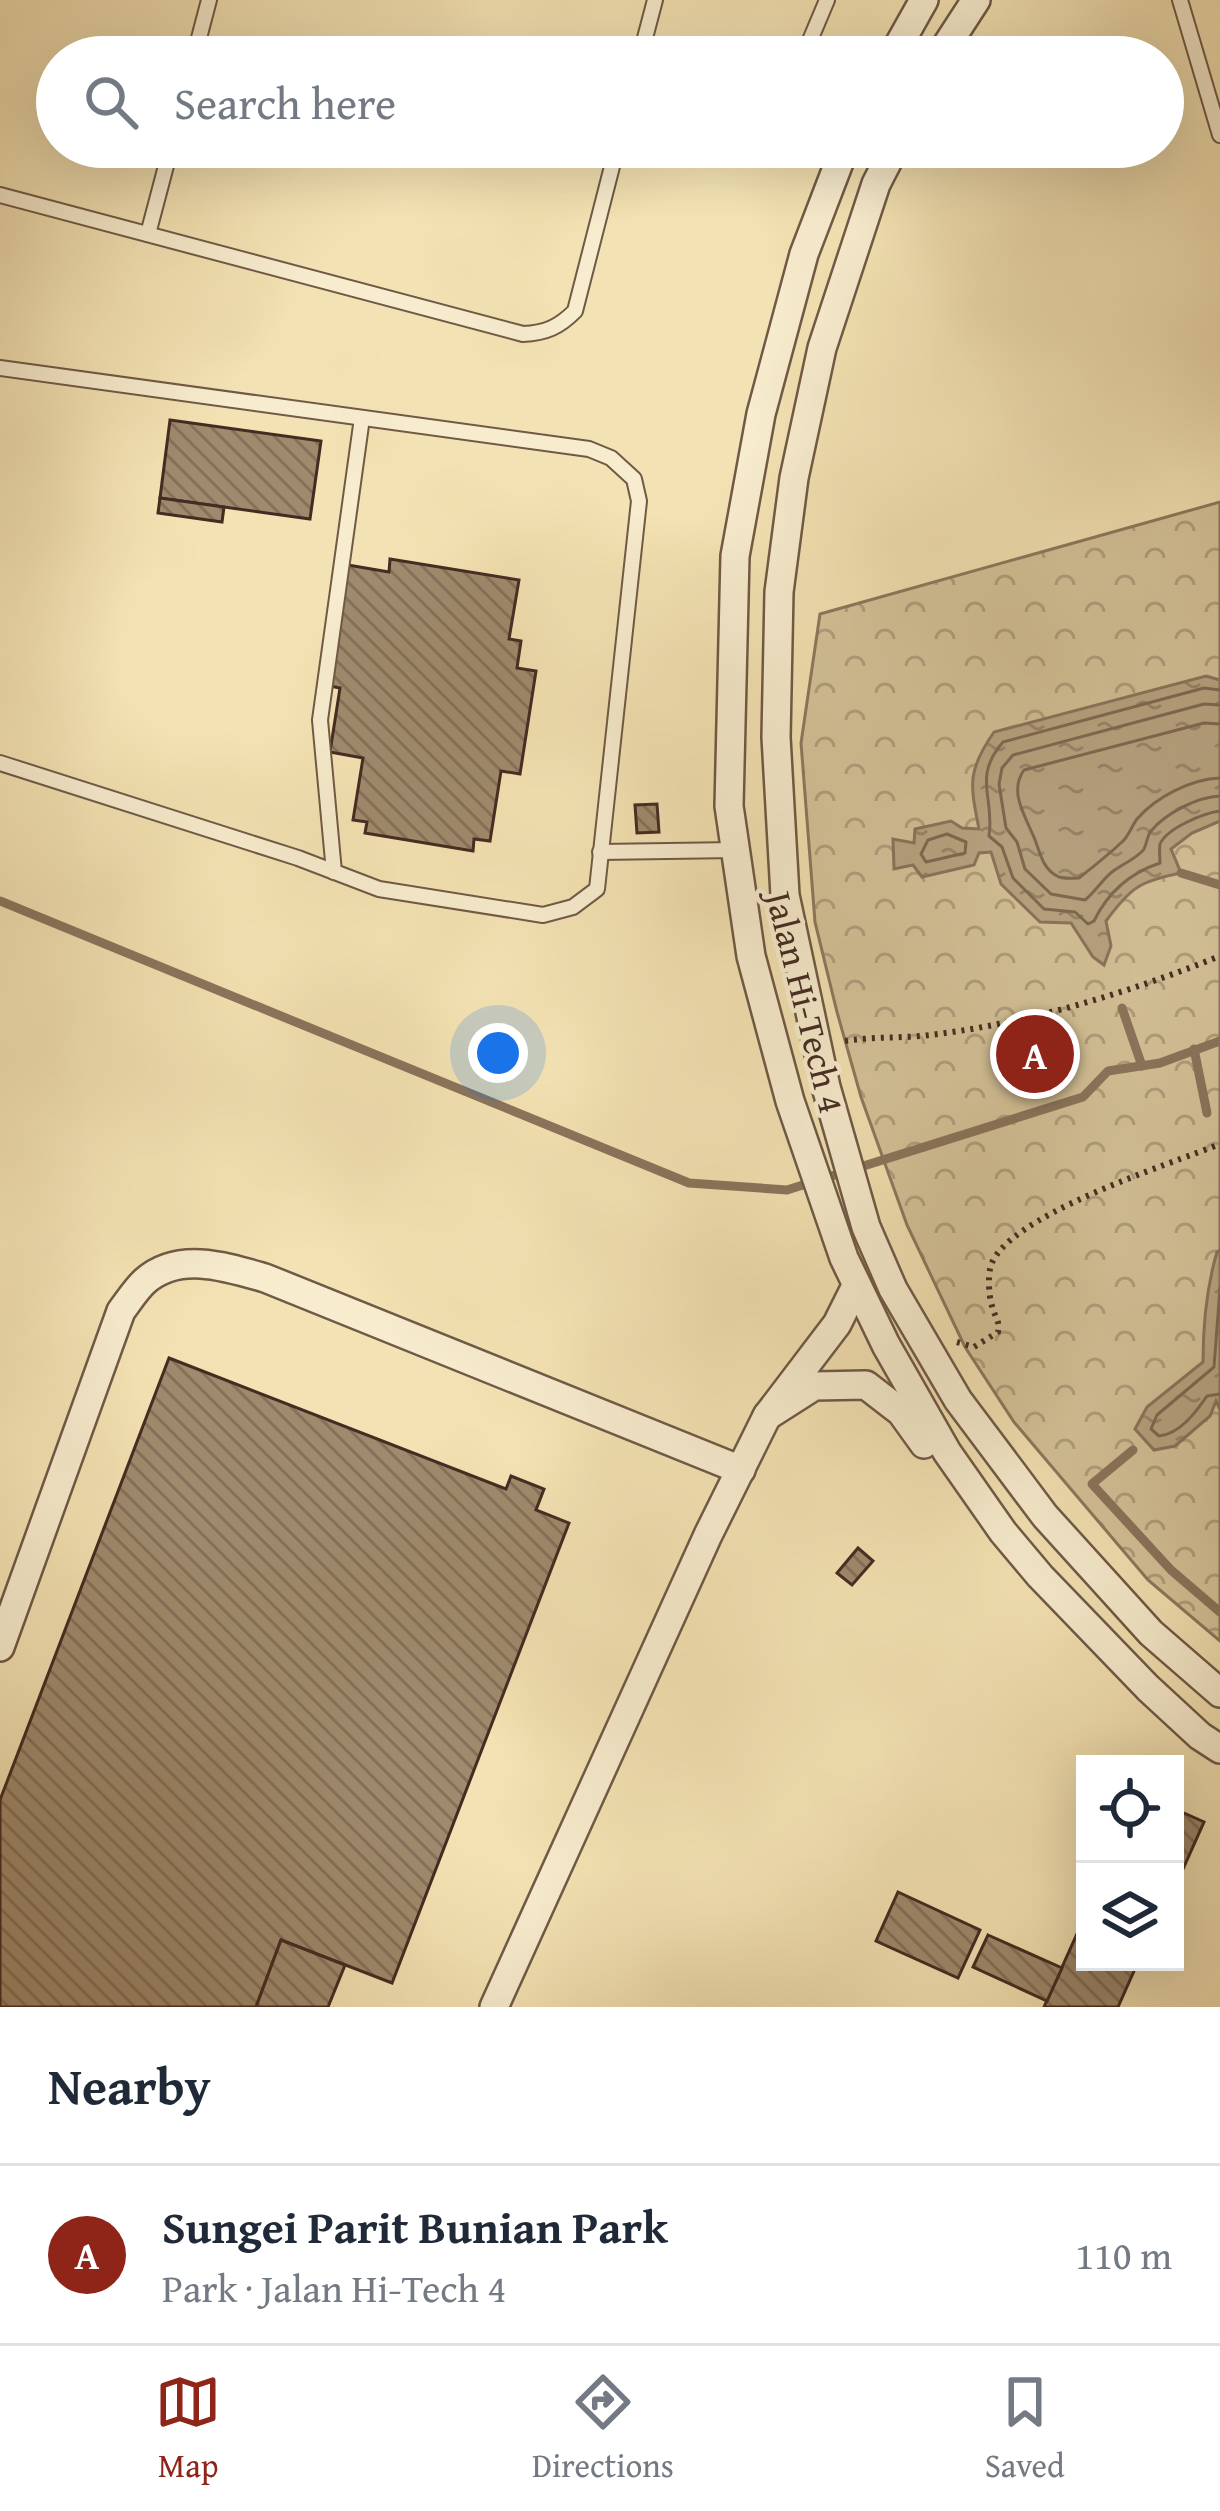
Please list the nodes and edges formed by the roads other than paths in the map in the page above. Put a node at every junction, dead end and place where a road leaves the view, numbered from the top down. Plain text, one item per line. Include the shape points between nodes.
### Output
1 (209, 0) edge
2 (655, 0) edge
3 (827, 0) edge
4 (923, 0) edge
5 (976, 0) edge
6 (1180, 0) edge
7 (200, 36) edge
8 (646, 36) edge
9 (811, 36) edge
10 (903, 36) edge
11 (953, 36) edge
12 (1220, 135) edge
13 (165, 168) edge
14 (612, 168) edge
15 (837, 168) edge
16 (884, 168) edge
17 (0, 194) edge
18 (148, 234) junction
19 (0, 368) edge
20 (362, 418) junction
21 (0, 763) edge
22 (736, 850) junction
23 (600, 851) junction
24 (334, 872) junction
25 (856, 1286) junction
26 (767, 1416) junction
27 (741, 1470) junction
28 (1004, 1532) junction
29 (0, 1647) edge
30 (1220, 1693) edge
31 (1220, 1749) edge
32 (494, 2007) edge

1 - 7 lane
2 - 8 lane
3 - 9 lane
4 - 10 street
5 - 11 street
6 - 12 lane
13 - 18 lane
14 - 18 lane via 575,311 545,333 524,334
15 - 22 street, Jalan Hi-Tech 4 via 804,254 761,415 735,556 729,806
16 - 30 street, Jalan Hi-Tech 4 via 822,348 779,592 785,895 826,1088 866,1227 958,1400 1150,1633
17 - 18 lane
19 - 20 lane
20 - 23 lane via 589,448 634,479 639,501
20 - 24 lane via 320,720
21 - 24 lane
22 - 23 lane
22 - 25 street, Jalan Hi-Tech 4 via 751,956 790,1102
23 - 24 lane via 597,889 543,915 379,889
25 - 26 street
25 - 28 street, Jalan Hi-Tech 4 via 946,1452
26 - 27 street
26 - 28 street via 814,1386 866,1384 901,1412
27 - 29 street via 265,1278 216,1264 176,1264 146,1280 121,1311
27 - 32 street
28 - 31 street, Jalan Hi-Tech 4 via 1148,1688

